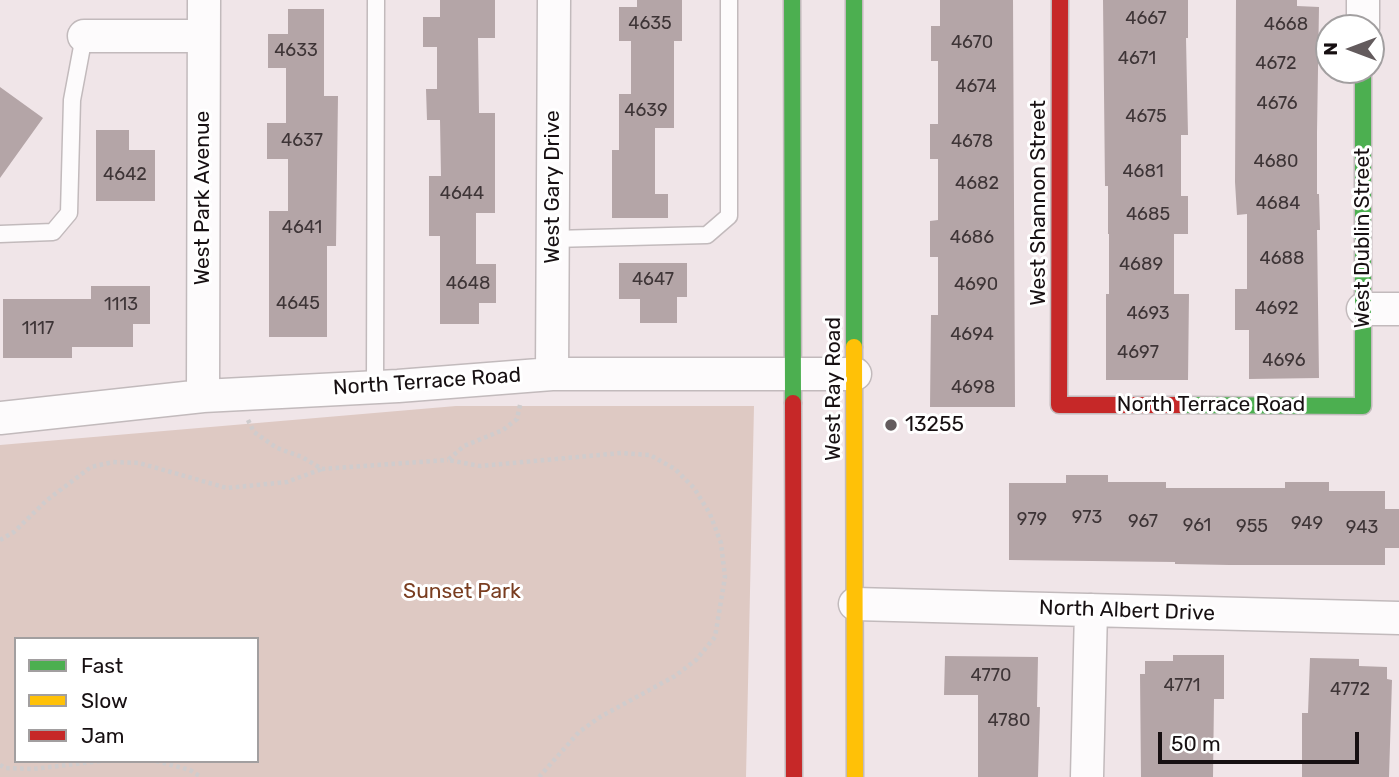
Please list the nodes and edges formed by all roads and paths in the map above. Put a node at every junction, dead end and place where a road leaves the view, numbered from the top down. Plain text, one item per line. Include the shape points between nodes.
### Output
1 (204, 0) edge
2 (376, 0) edge
3 (554, 0) edge
4 (729, 0) edge
5 (792, 0) edge
6 (854, 0) edge
7 (1060, 0) edge
8 (84, 36) joint
9 (203, 36) junction
10 (1363, 84) edge
11 (0, 234) edge
12 (553, 239) junction
13 (1363, 309) junction
14 (1399, 309) edge
15 (793, 373) junction
16 (855, 374) junction
17 (539, 375) junction
18 (375, 387) junction
19 (235, 394) junction
20 (203, 396) junction
21 (1059, 405) joint
22 (1363, 405) joint
23 (0, 418) edge
24 (448, 460) junction
25 (322, 469) junction
26 (0, 540) edge
27 (855, 604) junction
28 (1091, 610) junction
29 (1399, 618) edge
30 (85, 763) edge
31 (164, 763) edge
32 (0, 765) edge
33 (201, 777) edge
34 (539, 777) edge
35 (794, 777) edge
36 (855, 777) edge
37 (1087, 777) edge

1 - 9 street, West Park Avenue
2 - 18 lane
3 - 12 street, West Gary Drive
4 - 12 lane via 729,216 706,235
5 - 15 main road, West Ray Road
6 - 16 main road, West Ray Road
7 - 21 main road, West Shannon Street
8 - 9 street
8 - 11 lane via 72,100 69,213 53,232
9 - 20 street, West Park Avenue
10 - 13 main road, West Dublin Street
12 - 17 street, West Gary Drive
13 - 14 street
13 - 22 main road, West Dublin Street
15 - 16 street, North Terrace Road
15 - 17 street, North Terrace Road
15 - 35 main road, West Ray Road
16 - 27 main road, West Ray Road
17 - 18 street, North Terrace Road
17 - 24 path via 517,419 464,446
18 - 19 street, North Terrace Road
19 - 20 street, North Terrace Road
19 - 25 path via 254,432
20 - 23 street, North Terrace Road
21 - 22 main road, North Terrace Road
24 - 25 path
24 - 34 path via 480,466 621,453 650,456 675,469 694,488 721,543 725,577 715,637 675,676 579,732
25 - 26 path via 287,482 227,488 139,463 113,462 91,467
27 - 28 street, North Albert Drive
27 - 36 main road, West Ray Road
28 - 29 street, North Albert Drive
28 - 37 street
30 - 32 path via 33,769
31 - 33 path

